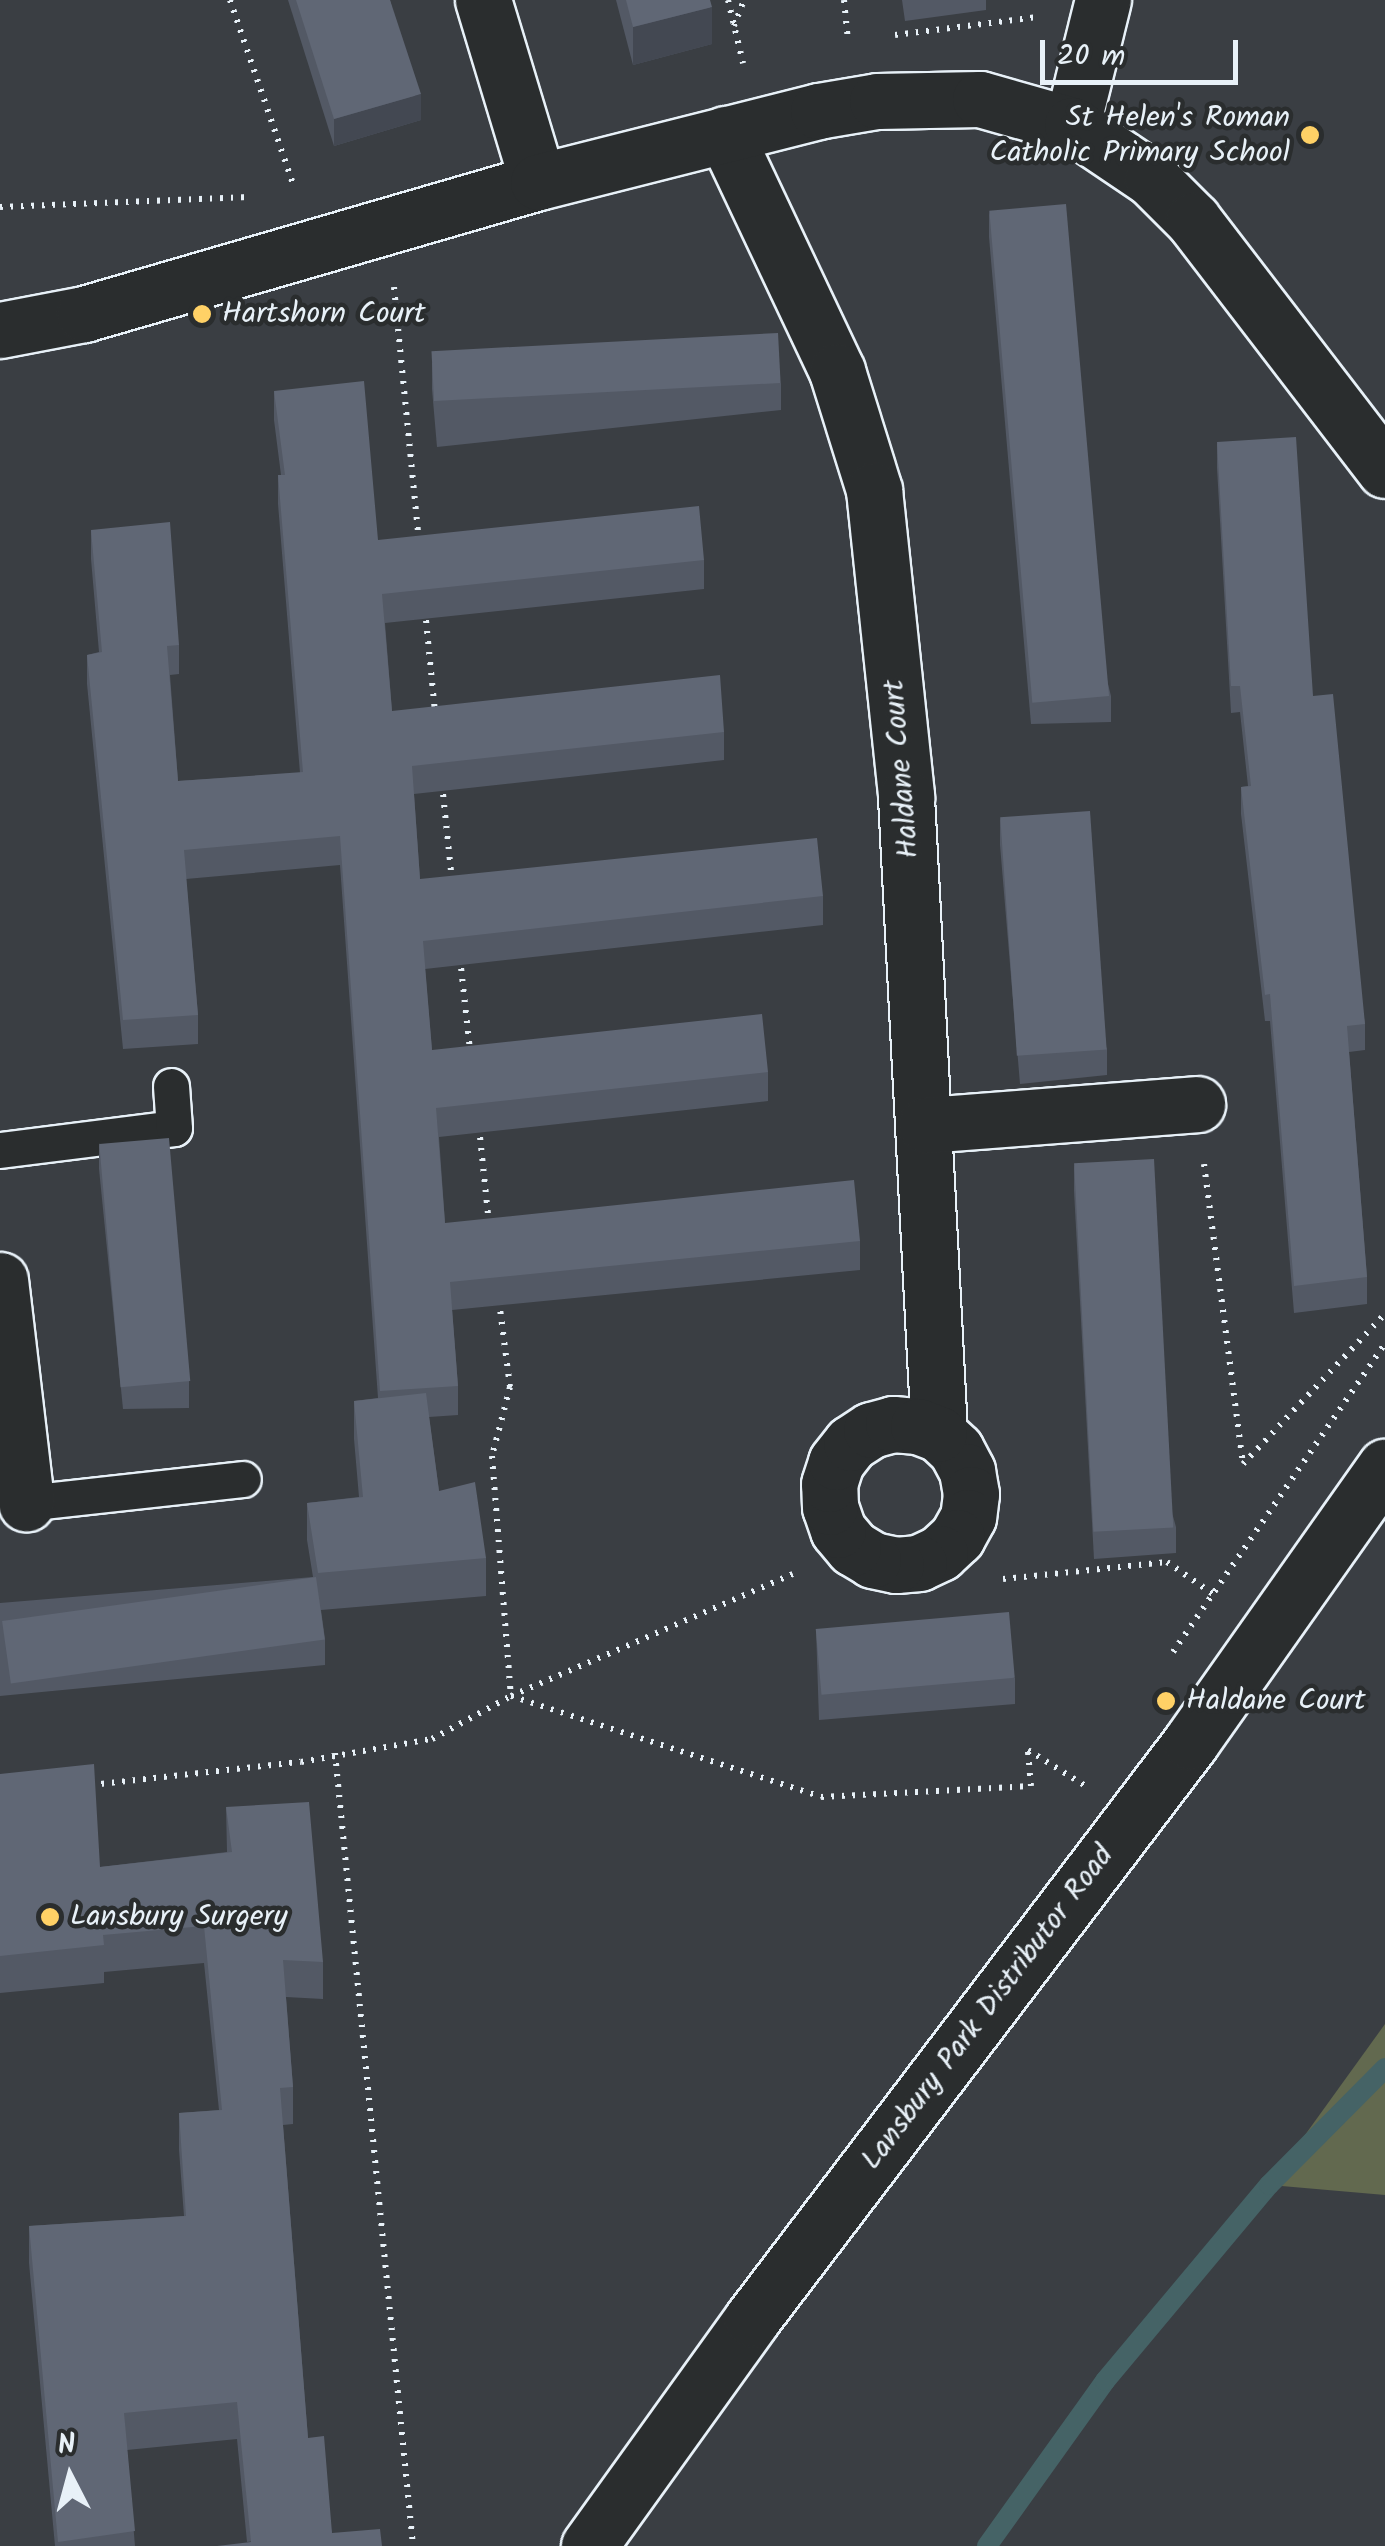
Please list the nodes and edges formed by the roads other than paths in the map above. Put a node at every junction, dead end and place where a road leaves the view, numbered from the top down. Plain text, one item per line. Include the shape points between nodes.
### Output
1 (483, 0) edge
2 (1103, 0) edge
3 (1072, 125) junction
4 (725, 134) junction
5 (538, 182) junction
6 (0, 330) edge
7 (1385, 470) edge
8 (171, 1086) dead end
9 (1196, 1104) road end
10 (926, 1125) junction
11 (0, 1150) edge
12 (0, 1280) edge
13 (939, 1434) junction
14 (1385, 1468) edge
15 (243, 1479) dead end
16 (26, 1503) joint
17 (589, 2546) edge

1 - 5 street
2 - 3 street
3 - 4 street via 980,98 929,97 838,108
3 - 7 street via 1152,180 1193,220
4 - 5 street
4 - 10 street, Haldane Court via 838,371 874,490 906,798
5 - 6 street via 84,314
8 - 11 lane via 174,1128
9 - 10 street
10 - 13 street, Haldane Court
12 - 16 street
13 - 13 street via 894,1424 851,1442 833,1473 830,1508 853,1548 884,1563 919,1563 956,1537 970,1506 968,1471
14 - 17 street, Lansbury Park Distributor Road
15 - 16 lane

